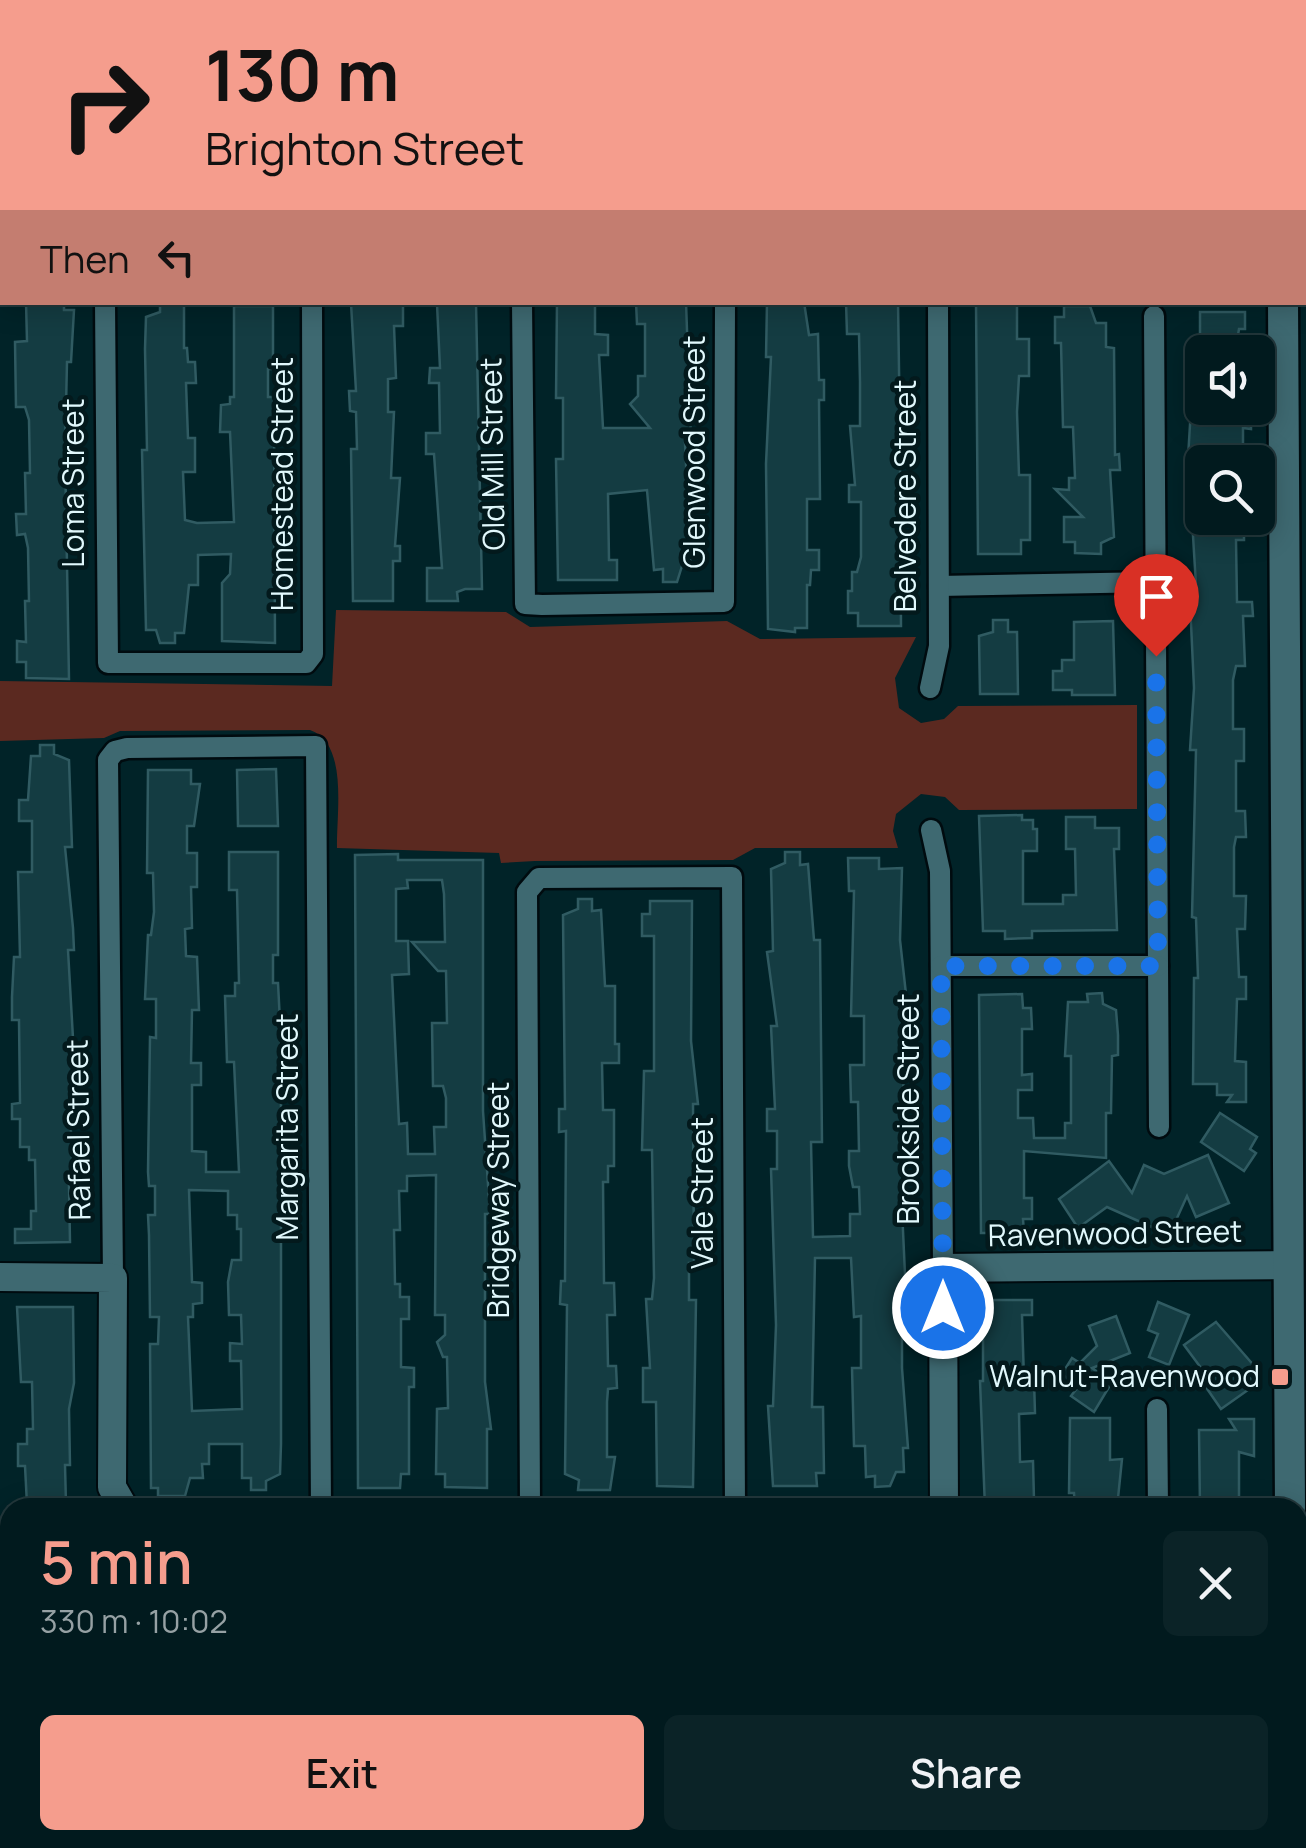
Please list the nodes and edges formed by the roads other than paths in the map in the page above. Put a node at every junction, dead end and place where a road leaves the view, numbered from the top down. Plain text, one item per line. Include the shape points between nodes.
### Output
1 (105, 305) edge
2 (312, 305) edge
3 (522, 305) edge
4 (726, 305) edge
5 (938, 305) edge
6 (1283, 305) edge
7 (1154, 316) dead end
8 (1296, 548) edge
9 (1156, 582) junction
10 (939, 586) junction
11 (724, 602) joint
12 (1297, 617) edge
13 (306, 663) joint
14 (930, 688) dead end
15 (115, 750) joint
16 (931, 830) dead end
17 (1297, 889) edge
18 (527, 892) joint
19 (941, 966) junction
20 (1158, 966) junction
21 (1158, 1127) dead end
22 (1288, 1265) junction
23 (942, 1268) junction
24 (0, 1277) edge
25 (113, 1278) junction
26 (1158, 1409) dead end
27 (118, 1498) edge
28 (320, 1498) edge
29 (530, 1498) edge
30 (735, 1498) edge
31 (944, 1498) edge
32 (1158, 1498) edge
33 (1290, 1498) edge

1 - 13 street, Loma Street via 108,663
2 - 13 street, Homestead Street via 313,654
3 - 11 street, Old Mill Street via 525,604
4 - 11 street, Glenwood Street
5 - 10 street, Belvedere Street
6 - 8 main road
7 - 9 street
8 - 12 main road
9 - 10 street
9 - 20 street
10 - 14 street, Belvedere Street via 939,646
12 - 17 main road
15 - 25 street, Rafael Street via 108,760
15 - 28 street, Margarita Street via 316,746
16 - 19 street, Brookside Street via 940,870
17 - 22 main road
18 - 29 street, Bridgeway Street
18 - 30 street, Vale Street via 539,878 564,876 732,878
19 - 20 street
19 - 23 street, Brookside Street
20 - 21 street
22 - 23 street, Ravenwood Street
22 - 33 main road
23 - 31 street, Brookside Street
24 - 25 street
25 - 27 street, Rafael Street via 112,1487
26 - 32 street

